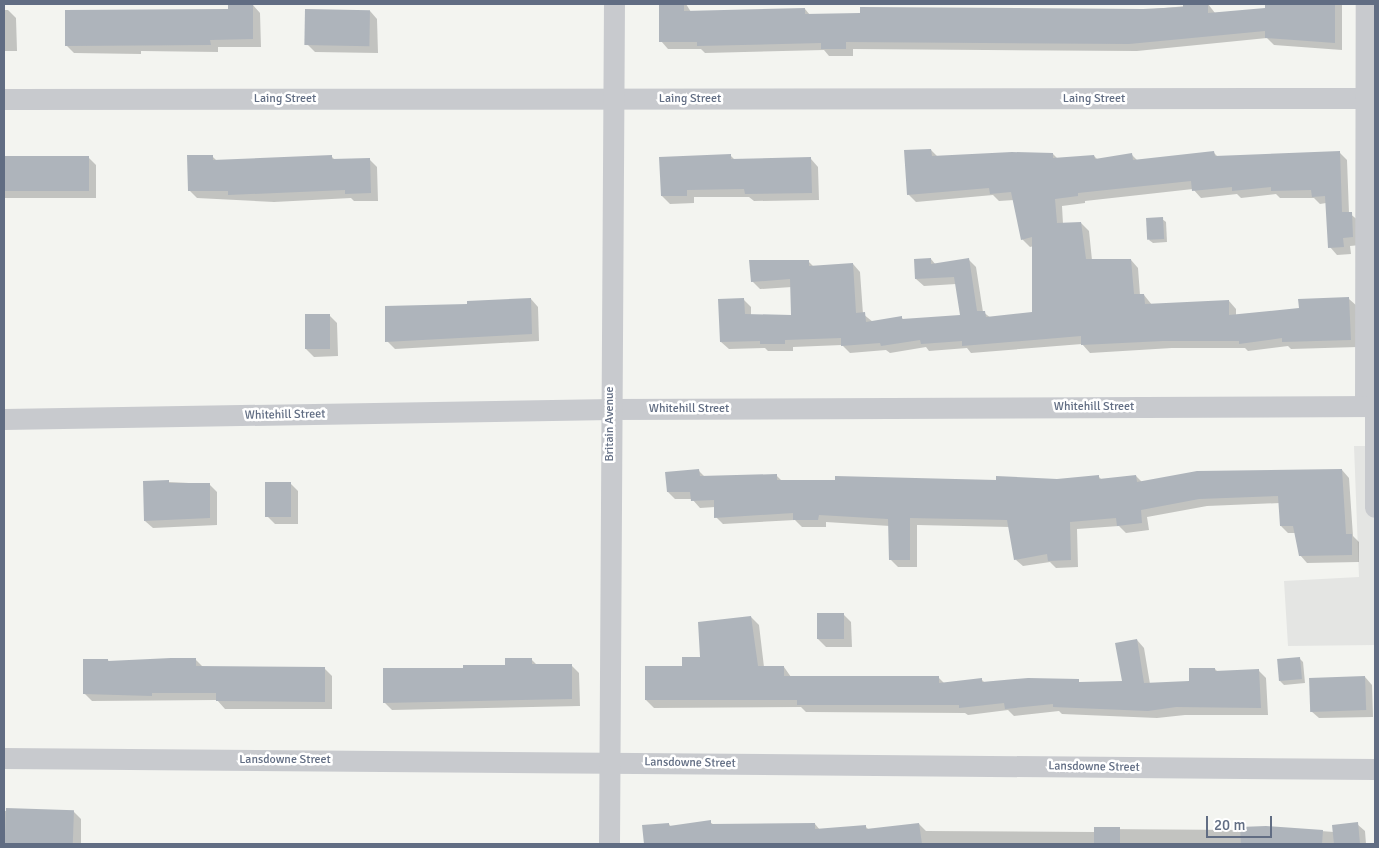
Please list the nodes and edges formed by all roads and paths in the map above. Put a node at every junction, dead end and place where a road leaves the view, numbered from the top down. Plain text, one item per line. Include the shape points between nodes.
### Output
1 (614, 4) edge
2 (1366, 4) edge
3 (1371, 98) edge
4 (4, 100) edge
5 (613, 100) junction
6 (1372, 406) edge
7 (610, 410) junction
8 (4, 419) edge
9 (1375, 507) edge
10 (4, 758) edge
11 (609, 762) junction
12 (1375, 770) edge
13 (609, 844) edge

1 - 5 street, Britain Avenue
2 - 3 street
3 - 5 street, Laing Street
3 - 6 street
4 - 5 street, Laing Street
5 - 7 street, Britain Avenue
6 - 7 street, Whitehill Street
6 - 9 street
7 - 8 street, Whitehill Street
7 - 11 street, Britain Avenue
10 - 11 street, Lansdowne Street
11 - 12 street, Lansdowne Street
11 - 13 street, Britain Avenue

